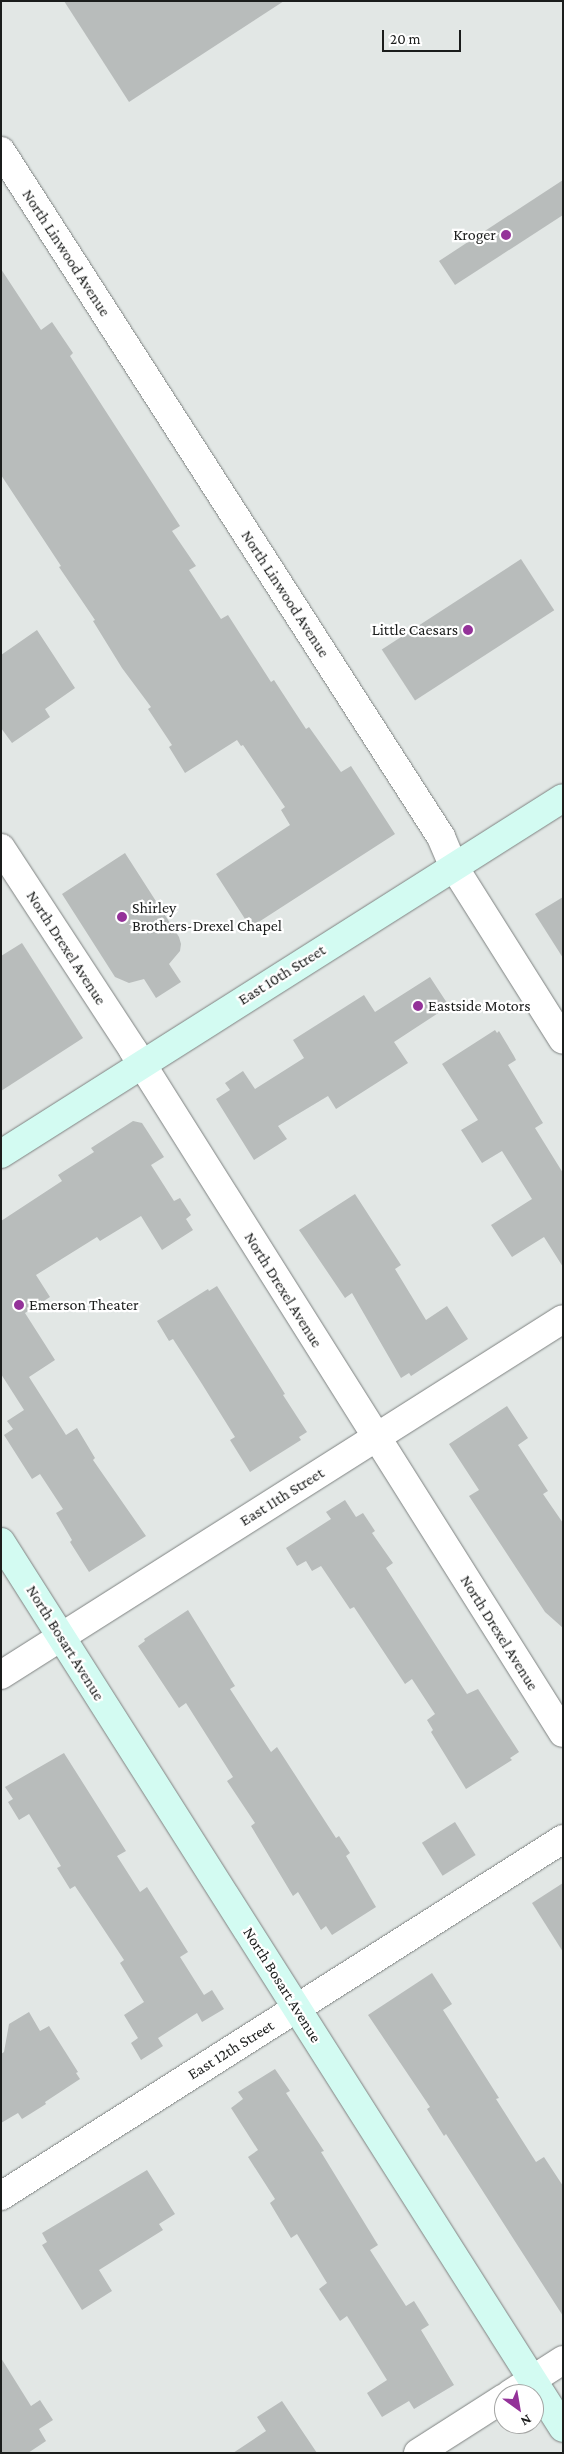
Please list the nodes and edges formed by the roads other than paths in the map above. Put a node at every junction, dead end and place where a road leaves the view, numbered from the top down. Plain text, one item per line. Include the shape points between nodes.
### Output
1 (1, 151) edge
2 (563, 798) edge
3 (1, 848) edge
4 (454, 867) junction
5 (563, 1040) edge
6 (141, 1065) junction
7 (1, 1154) edge
8 (563, 1319) edge
9 (376, 1437) junction
10 (1, 1542) edge
11 (62, 1637) junction
12 (1, 1675) edge
13 (563, 1734) edge
14 (563, 1839) edge
15 (297, 2008) junction
16 (1, 2196) edge
17 (563, 2360) edge
18 (519, 2384) edge
19 (526, 2384) edge
20 (494, 2404) edge
21 (544, 2409) edge
22 (563, 2428) edge
23 (418, 2453) edge

1 - 4 street, North Linwood Avenue via 441,837
2 - 4 street, East 10th Street
3 - 6 street, North Drexel Avenue
4 - 5 street, North Linwood Avenue
4 - 6 street, East 10th Street
6 - 7 street, East 10th Street
6 - 9 street, North Drexel Avenue
8 - 9 street, East 11th Street
9 - 11 street, East 11th Street
9 - 13 street, North Drexel Avenue
10 - 11 street, North Bosart Avenue
11 - 12 street, East 11th Street
11 - 15 street, North Bosart Avenue
14 - 15 street, East 12th Street
15 - 16 street, East 12th Street
15 - 18 street, North Bosart Avenue
17 - 19 street
20 - 23 street
21 - 22 street, North Bosart Avenue

